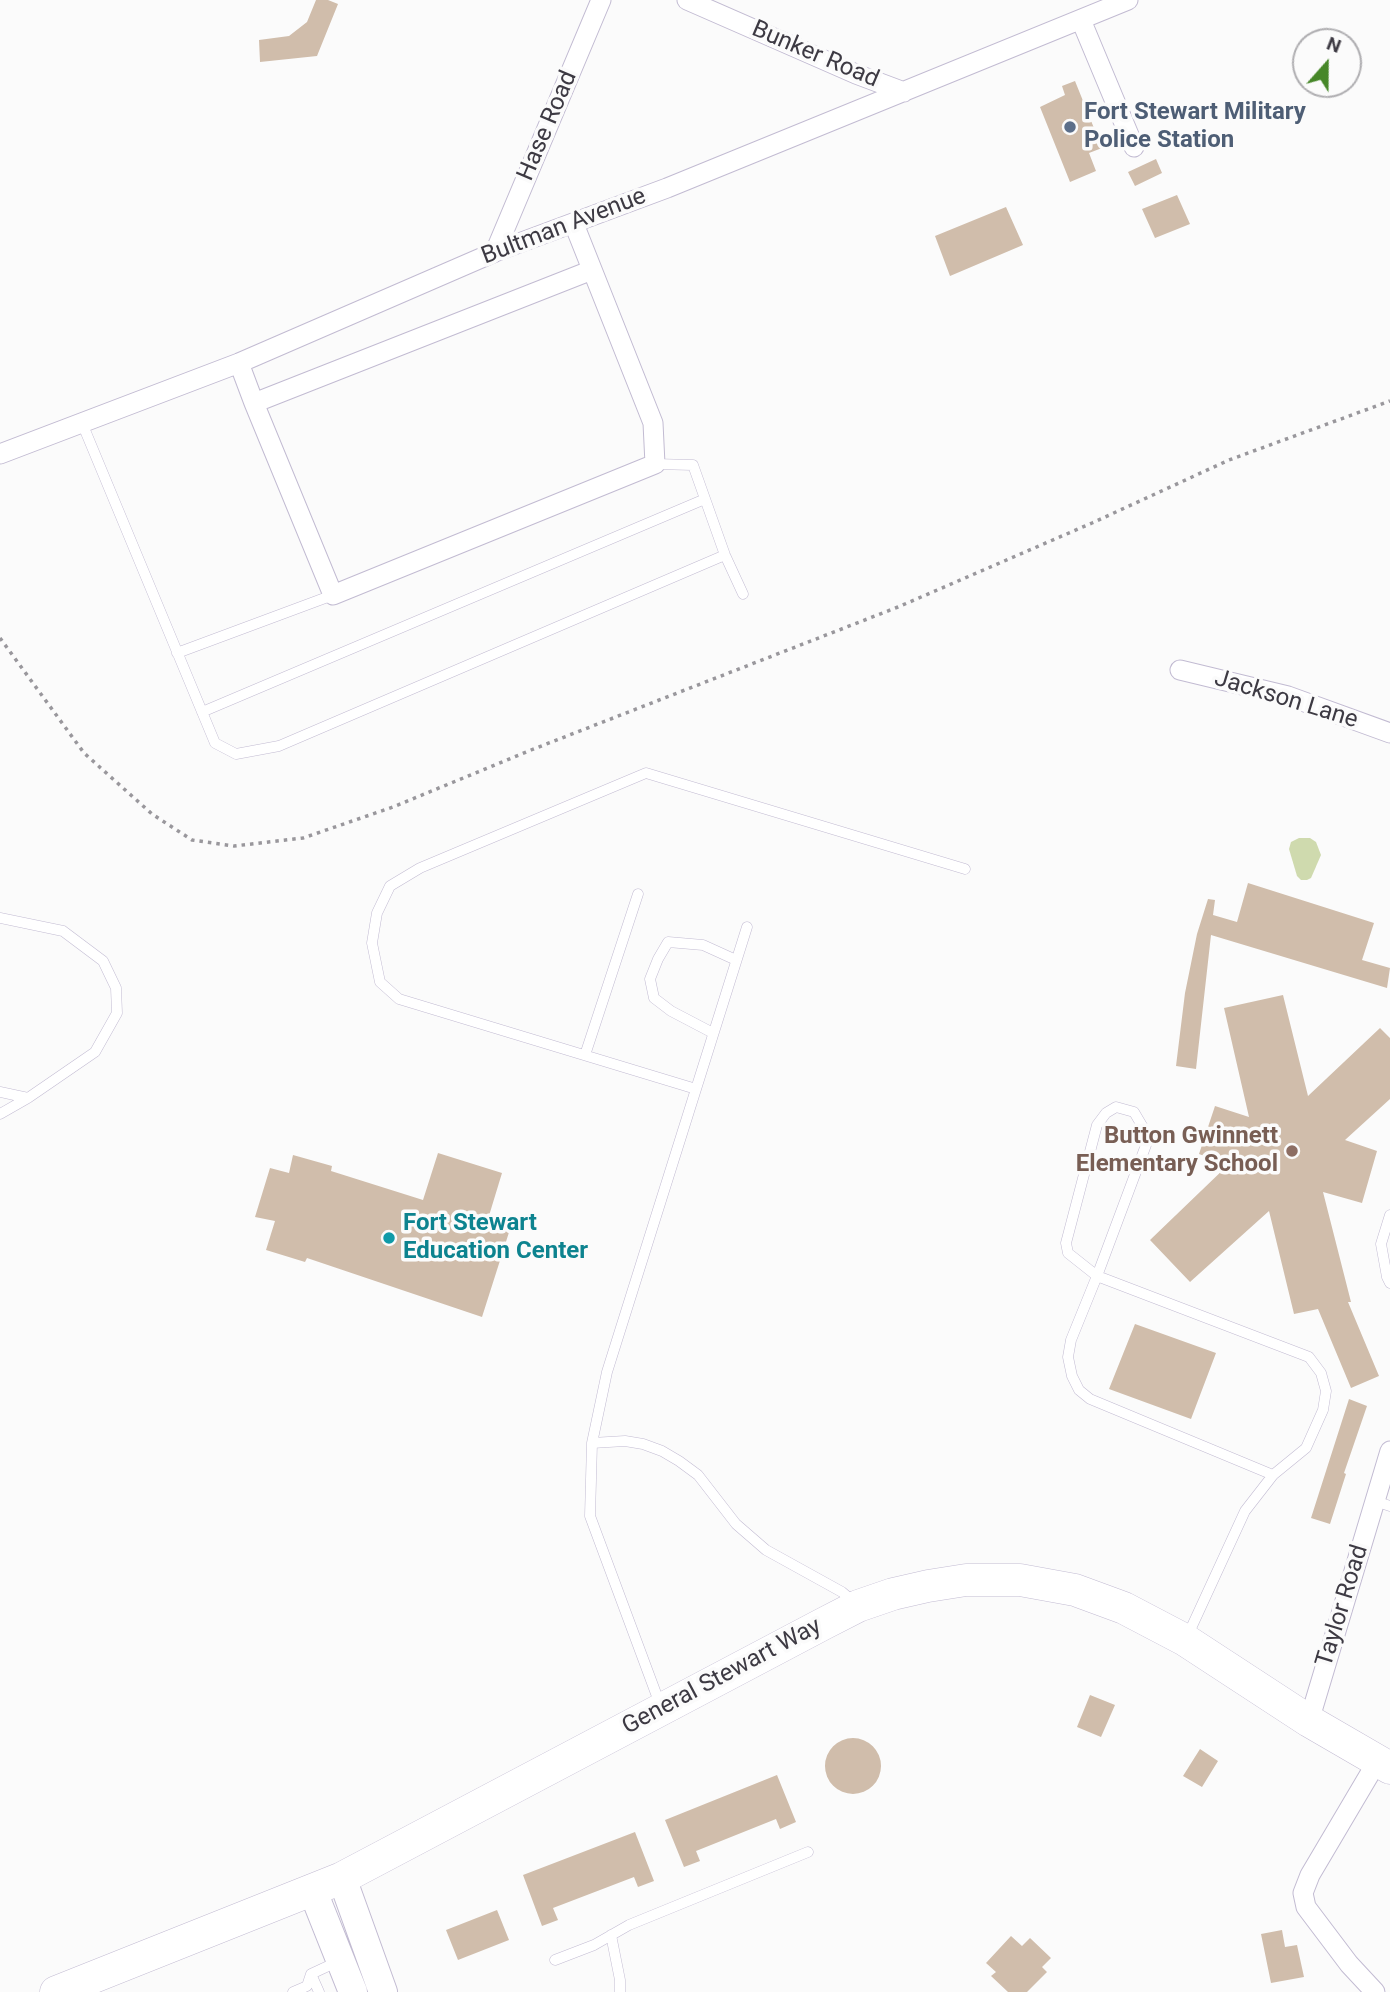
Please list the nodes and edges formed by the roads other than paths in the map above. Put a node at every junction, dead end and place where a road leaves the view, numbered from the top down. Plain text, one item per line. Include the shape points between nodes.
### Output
1 (601, 0) edge
2 (687, 0) edge
3 (1128, 0) edge
4 (1082, 20) junction
5 (904, 92) junction
6 (1134, 147) dead end
7 (574, 224) junction
8 (495, 252) junction
9 (593, 270) junction
10 (239, 363) junction
11 (254, 403) junction
12 (82, 423) junction
13 (0, 454) edge
14 (655, 464) junction
15 (705, 499) junction
16 (725, 555) junction
17 (743, 594) dead end
18 (333, 595) junction
19 (177, 653) junction
20 (1180, 670) dead end
21 (202, 712) junction
22 (1390, 733) edge
23 (965, 869) dead end
24 (638, 894) dead end
25 (0, 918) edge
26 (747, 927) dead end
27 (736, 960) junction
28 (713, 1033) junction
29 (585, 1055) junction
30 (696, 1089) junction
31 (0, 1092) edge
32 (28, 1098) junction
33 (0, 1114) edge
34 (1390, 1215) edge
35 (1097, 1276) junction
36 (1390, 1283) edge
37 (592, 1443) junction
38 (1390, 1451) edge
39 (1273, 1475) junction
40 (1382, 1504) edge
41 (858, 1606) junction
42 (1185, 1640) junction
43 (662, 1708) junction
44 (1309, 1721) junction
45 (1384, 1764) edge
46 (808, 1852) dead end
47 (342, 1878) junction
48 (313, 1889) junction
49 (611, 1934) junction
50 (340, 1960) junction
51 (555, 1960) dead end
52 (311, 1974) junction
53 (56, 1992) edge
54 (293, 1992) edge
55 (318, 1992) edge
56 (353, 1992) edge
57 (383, 1992) edge
58 (620, 1992) edge
59 (1375, 1992) edge

1 - 8 street, Hase Road
2 - 5 street, Bunker Road
3 - 4 street, Bultman Avenue
4 - 5 street, Bultman Avenue
4 - 6 street
5 - 7 street, Bultman Avenue
7 - 8 street, Bultman Avenue
7 - 9 street
8 - 10 street, Bultman Avenue
9 - 11 street
9 - 14 street via 653,423
10 - 11 street
10 - 12 street, Bultman Avenue
11 - 18 street
12 - 13 street, Bultman Avenue
12 - 19 lane
14 - 15 lane via 693,466
14 - 18 street
15 - 16 lane
15 - 21 lane
16 - 17 lane
16 - 21 lane via 279,746 236,754 215,743
18 - 19 lane
19 - 21 lane
20 - 22 street, Jackson Lane via 1289,696
23 - 29 lane via 646,773 420,867 390,886 377,913 372,943 380,982 399,999
24 - 29 lane
25 - 32 lane via 63,931 103,961 116,988 117,1013 95,1052
26 - 27 lane
27 - 28 lane
27 - 28 lane via 703,945 668,942 650,979 654,998
28 - 30 lane
29 - 30 lane
30 - 37 lane via 607,1372
31 - 32 lane
32 - 33 lane
34 - 36 lane via 1381,1244
35 - 35 lane via 1146,1145 1144,1129 1134,1112 1116,1107 1097,1125 1066,1243 1068,1253
35 - 39 lane via 1068,1357 1079,1390 1090,1399
35 - 39 lane via 1309,1357 1316,1364 1326,1391 1316,1429 1306,1448
37 - 41 lane via 643,1444 680,1461 698,1475 757,1543
37 - 43 lane via 590,1516
38 - 40 street, Taylor Road
39 - 42 lane via 1245,1511
40 - 44 street, Taylor Road
41 - 42 main road, General Stewart Way via 941,1584 1020,1580 1097,1597
41 - 43 main road, General Stewart Way
42 - 44 main road, General Stewart Way
43 - 47 main road, General Stewart Way
44 - 45 main road, General Stewart Way
45 - 59 street via 1310,1875 1303,1893 1306,1907
46 - 49 lane
47 - 48 main road, General Stewart Way
47 - 57 main road
48 - 50 main road
48 - 53 main road, General Stewart Way
49 - 51 lane
49 - 58 lane
50 - 52 lane
50 - 56 main road
52 - 54 lane via 307,1986
52 - 55 lane

